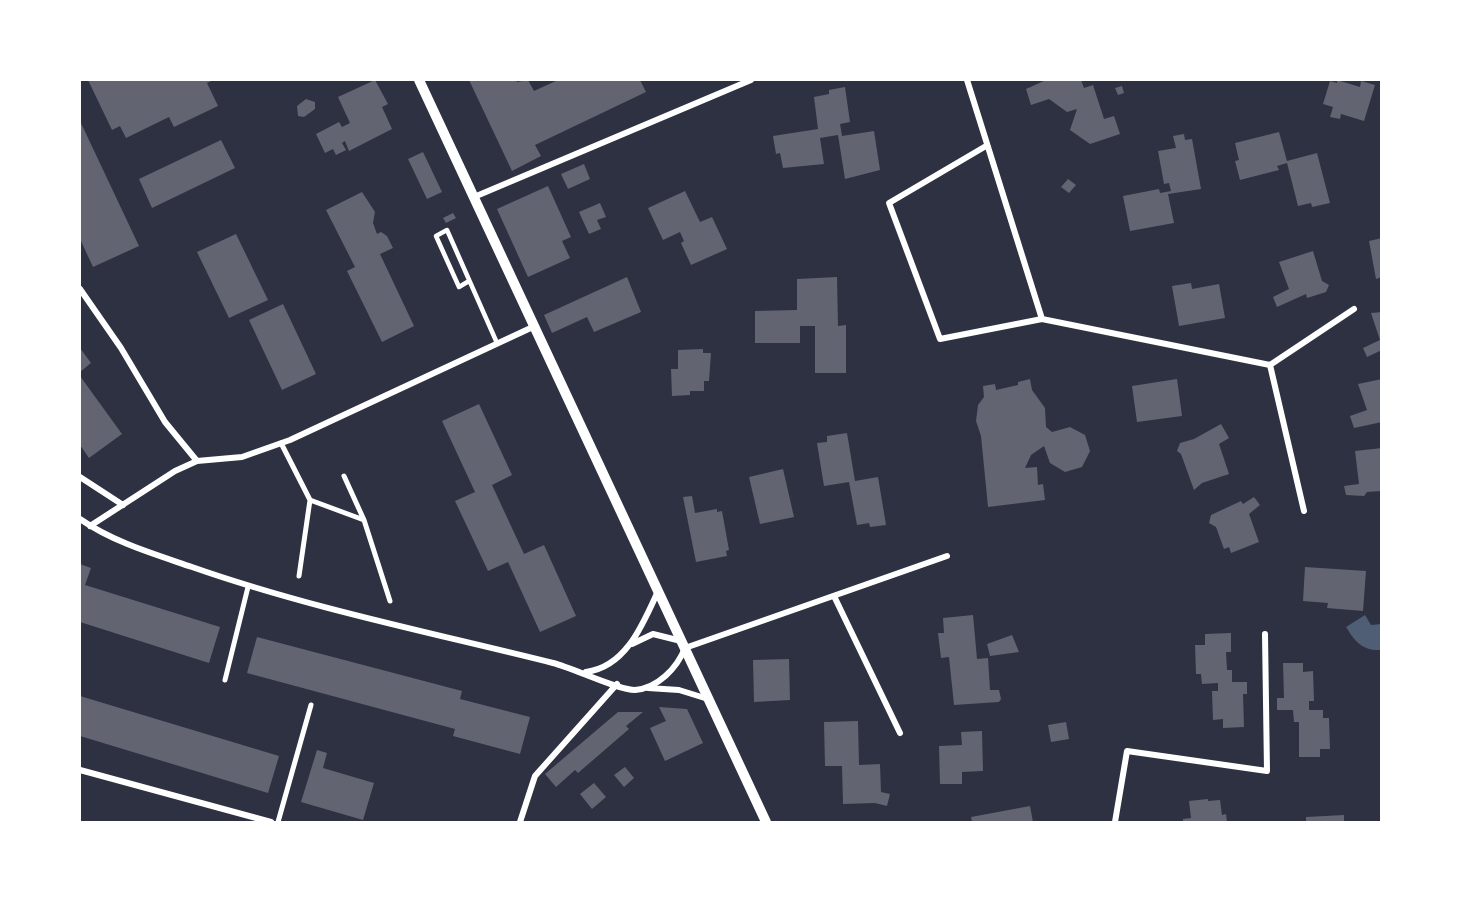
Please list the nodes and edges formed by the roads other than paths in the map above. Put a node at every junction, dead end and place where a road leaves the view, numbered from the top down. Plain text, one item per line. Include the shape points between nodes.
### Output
1 (419, 80) edge
2 (751, 80) edge
3 (967, 80) edge
4 (986, 146) junction
5 (474, 197) junction
6 (469, 281) junction
7 (80, 289) edge
8 (1354, 309) dead end
9 (1042, 318) junction
10 (535, 326) junction
11 (497, 343) junction
12 (1270, 365) junction
13 (281, 443) junction
14 (197, 461) junction
15 (344, 476) dead end
16 (80, 477) edge
17 (310, 500) junction
18 (123, 505) junction
19 (1304, 511) dead end
20 (80, 519) edge
21 (364, 520) junction
22 (90, 526) junction
23 (947, 556) dead end
24 (299, 576) dead end
25 (248, 586) junction
26 (658, 591) junction
27 (834, 596) junction
28 (390, 601) dead end
29 (1265, 634) dead end
30 (683, 645) junction
31 (628, 646) junction
32 (582, 673) junction
33 (225, 680) dead end
34 (617, 684) junction
35 (647, 688) junction
36 (708, 700) junction
37 (311, 705) dead end
38 (900, 733) dead end
39 (80, 770) edge
40 (271, 822) edge
41 (278, 822) edge
42 (520, 822) edge
43 (766, 822) edge
44 (1115, 822) edge

1 - 5 street
2 - 5 street
3 - 4 street
4 - 9 street
4 - 9 street via 889,203 939,339
5 - 10 street
6 - 6 lane via 447,230 436,236 459,287
6 - 11 lane
7 - 14 street via 165,422
8 - 12 street
9 - 12 street
10 - 11 street
10 - 26 street
11 - 13 street
12 - 19 street
13 - 14 street via 242,457
13 - 17 street
14 - 18 street
15 - 21 street
16 - 18 street
17 - 21 street
17 - 24 street
18 - 22 street
20 - 22 street
21 - 28 street
22 - 25 street via 136,548
23 - 27 street
25 - 32 street
25 - 33 street
26 - 30 street
26 - 31 street
27 - 30 street
27 - 38 street
29 - 44 street via 1267,771 1127,751
30 - 31 street via 653,634
30 - 35 street via 680,661
30 - 36 street
31 - 32 street via 613,663
32 - 34 street
34 - 35 street via 632,690
34 - 42 street via 535,776
35 - 36 street via 679,690
36 - 43 street
37 - 41 street
39 - 40 street

